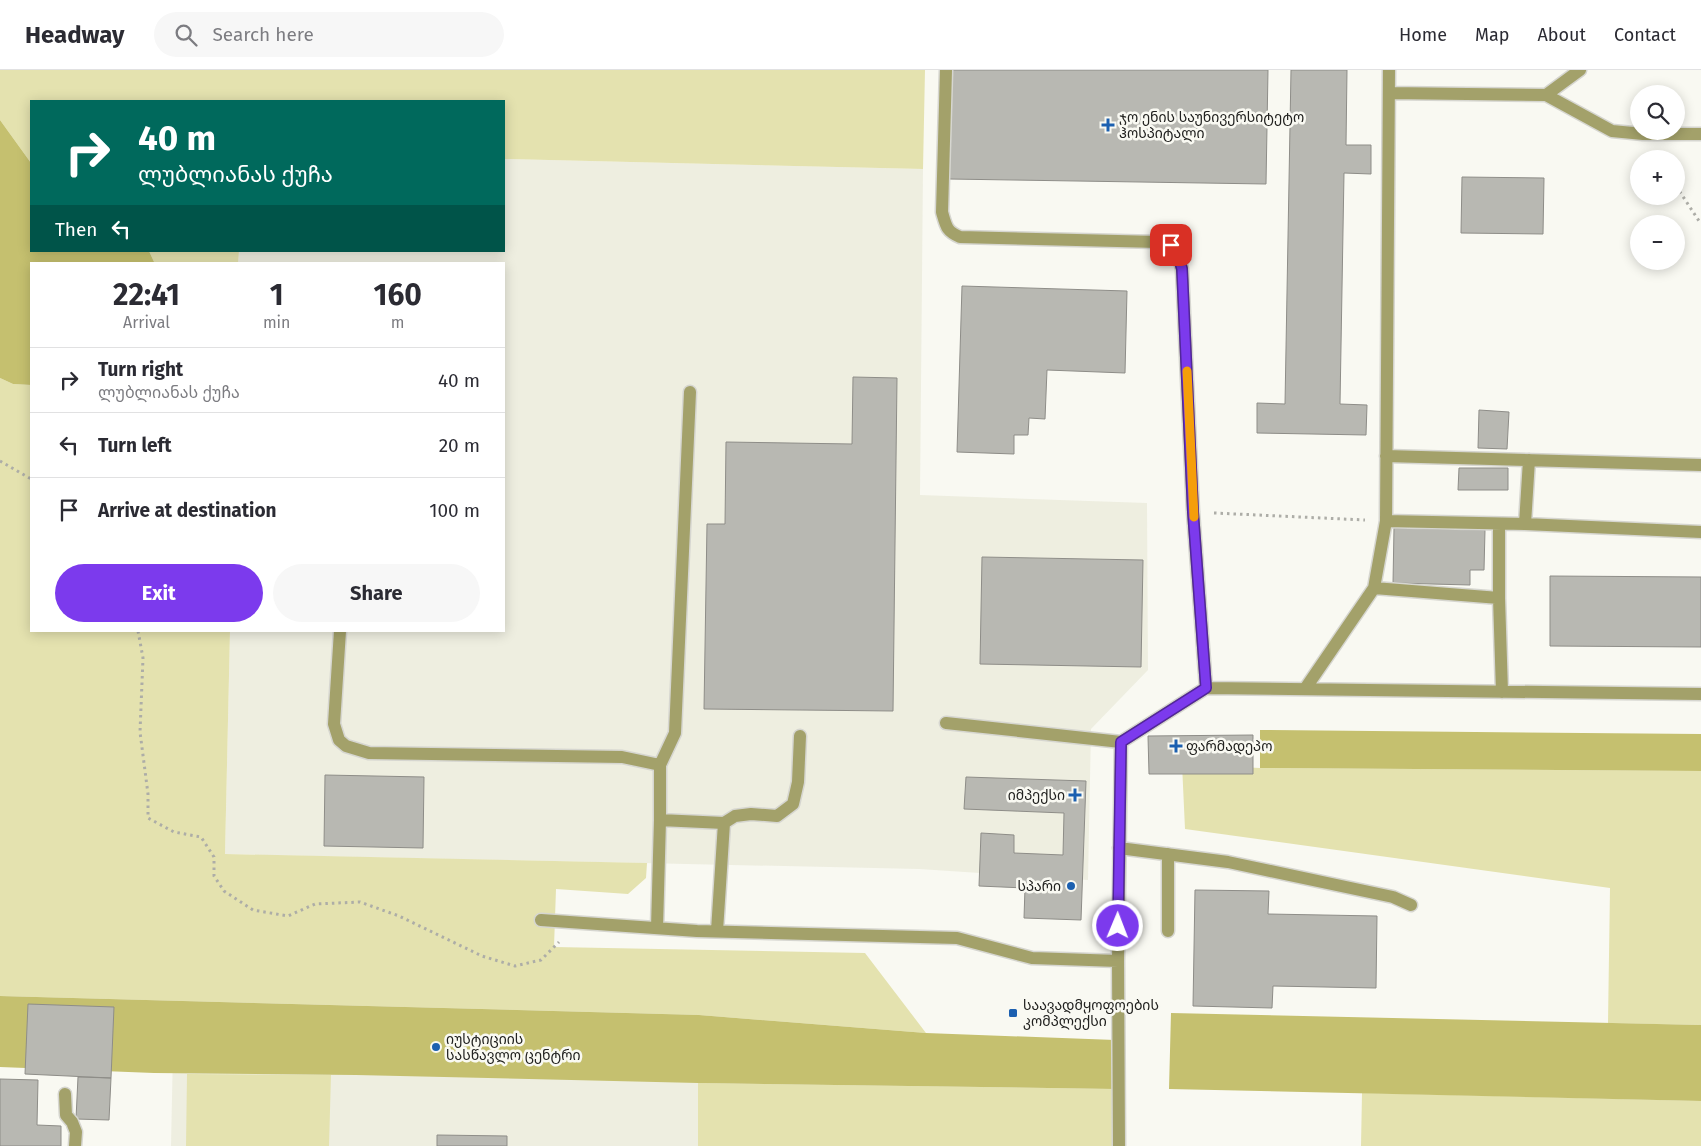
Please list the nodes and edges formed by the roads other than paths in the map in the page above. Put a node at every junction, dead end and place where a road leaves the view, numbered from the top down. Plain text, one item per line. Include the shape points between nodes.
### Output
1 (946, 70) edge
2 (1389, 70) edge
3 (1580, 70) edge
4 (1389, 93) junction
5 (1546, 95) junction
6 (1701, 134) edge
7 (690, 392) dead end
8 (1386, 456) junction
9 (1529, 460) junction
10 (1701, 465) edge
11 (1386, 521) junction
12 (1499, 524) junction
13 (1525, 524) junction
14 (1701, 532) edge
15 (1374, 588) junction
16 (1499, 598) junction
17 (340, 632) edge
18 (1206, 688) junction
19 (1305, 689) junction
20 (1502, 692) junction
21 (1701, 694) edge
22 (946, 723) dead end
23 (800, 736) dead end
24 (1121, 742) junction
25 (660, 765) junction
26 (660, 820) junction
27 (724, 824) junction
28 (1120, 848) junction
29 (1168, 854) junction
30 (1411, 905) dead end
31 (541, 920) dead end
32 (657, 928) junction
33 (717, 931) junction
34 (1168, 931) dead end
35 (1118, 961) junction
36 (65, 1094) dead end
37 (75, 1146) edge
38 (1119, 1146) edge

1 - 18 street via 942,212 946,228 951,233 960,237 1158,242 1171,245 1178,255 1182,269 1193,512
2 - 4 street
3 - 5 street
4 - 5 street
4 - 8 street
5 - 6 street via 1612,131
7 - 25 street via 675,733
8 - 9 street
8 - 11 street
9 - 10 street
9 - 13 street
11 - 12 street
11 - 15 street
12 - 13 street
12 - 16 street
13 - 14 street
15 - 16 street
15 - 19 street
16 - 20 street
17 - 25 street via 334,724 339,740 346,746 369,753 622,757
18 - 19 street
18 - 24 street
19 - 20 street
20 - 21 street
22 - 24 street
23 - 27 street via 798,782 793,804 777,816 735,816
24 - 28 street
25 - 26 street
26 - 27 street
26 - 32 street
27 - 33 street
28 - 29 street
28 - 35 street
29 - 30 street via 1238,864 1393,897
29 - 34 street
31 - 32 street
32 - 33 street
33 - 35 street via 957,938 1032,958
35 - 38 street
36 - 37 street via 66,1115 76,1132

